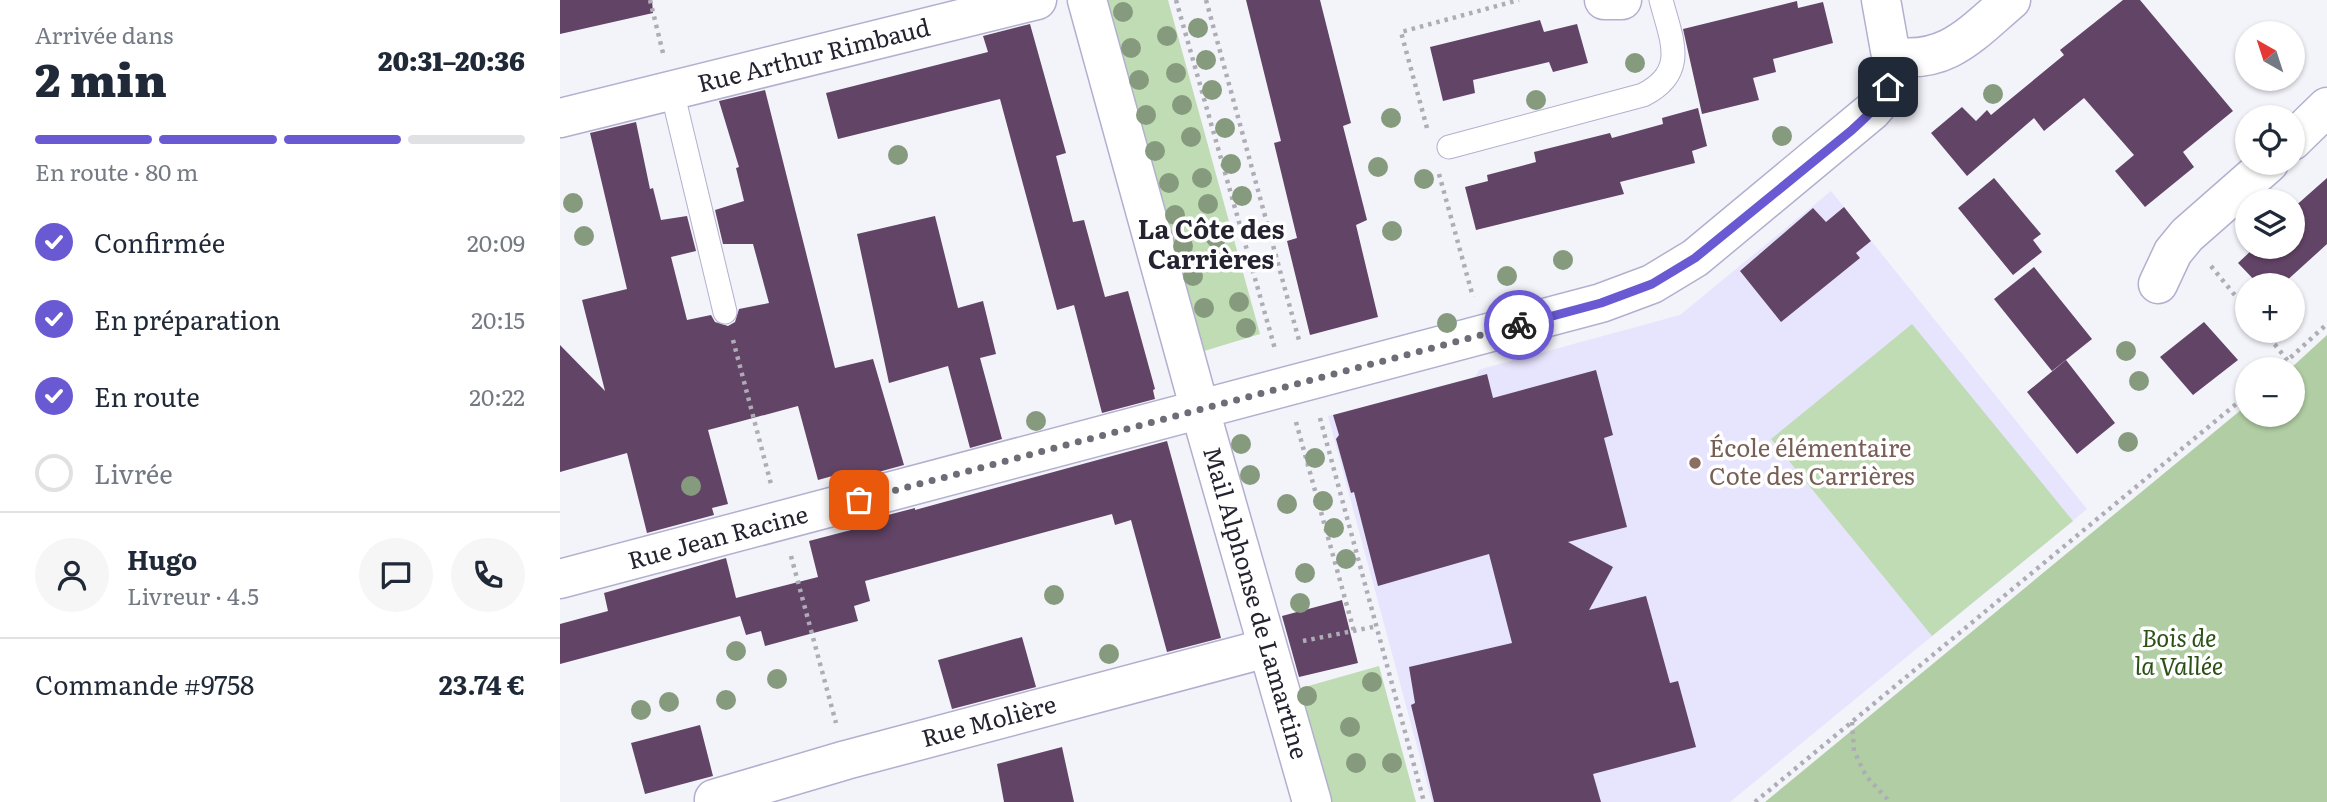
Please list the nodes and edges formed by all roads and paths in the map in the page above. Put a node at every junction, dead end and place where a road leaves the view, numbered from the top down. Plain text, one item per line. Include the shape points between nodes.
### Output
1 (650, 0) edge
2 (1037, 0) edge
3 (1087, 0) edge
4 (1176, 0) edge
5 (1206, 0) edge
6 (1604, 0) edge
7 (1622, 0) edge
8 (1661, 0) edge
9 (1881, 0) edge
10 (2011, 0) edge
11 (1891, 56) junction
12 (672, 91) junction
13 (2327, 107) edge
14 (560, 118) edge
15 (2305, 128) edge
16 (1449, 147) dead end
17 (2255, 175) edge
18 (2187, 235) junction
19 (2158, 284) dead end
20 (2235, 295) edge
21 (725, 312) dead end
22 (2327, 324) edge
23 (2274, 343) edge
24 (1302, 351) dead end
25 (2285, 357) edge
26 (2292, 357) edge
27 (1301, 397) junction
28 (2235, 405) edge
29 (1200, 410) junction
30 (560, 579) edge
31 (1378, 626) junction
32 (1354, 631) junction
33 (1267, 648) junction
34 (1852, 722) junction
35 (714, 802) edge
36 (1312, 802) edge
37 (1424, 802) edge
38 (1755, 802) edge
39 (1890, 802) edge

1 - 12 path
2 - 12 street, Rue Arthur Rimbaud
3 - 29 street, Mail Alphonse de Lamartine
4 - 27 path
5 - 24 path
6 - 7 street
8 - 16 lane via 1674,55 1669,74 1653,89
9 - 11 street, Rue Jean Racine
10 - 11 street via 1956,46 1912,60
11 - 27 street, Rue Jean Racine via 1888,87 1872,111 1695,258 1652,284
12 - 14 street, Rue Arthur Rimbaud
12 - 21 lane, Rue Arthur Rimbaud
13 - 15 street
17 - 18 street
18 - 19 street
18 - 20 path
22 - 26 path
23 - 25 path
27 - 29 street, Rue Jean Racine
27 - 31 path
27 - 32 path
28 - 34 path
29 - 30 street, Rue Jean Racine
29 - 33 street, Mail Alphonse de Lamartine
31 - 32 path
31 - 37 path
32 - 33 path
33 - 35 street, Rue Molière via 846,760
33 - 36 street, Mail Alphonse de Lamartine
34 - 38 path
34 - 39 path via 1854,751 1866,776

